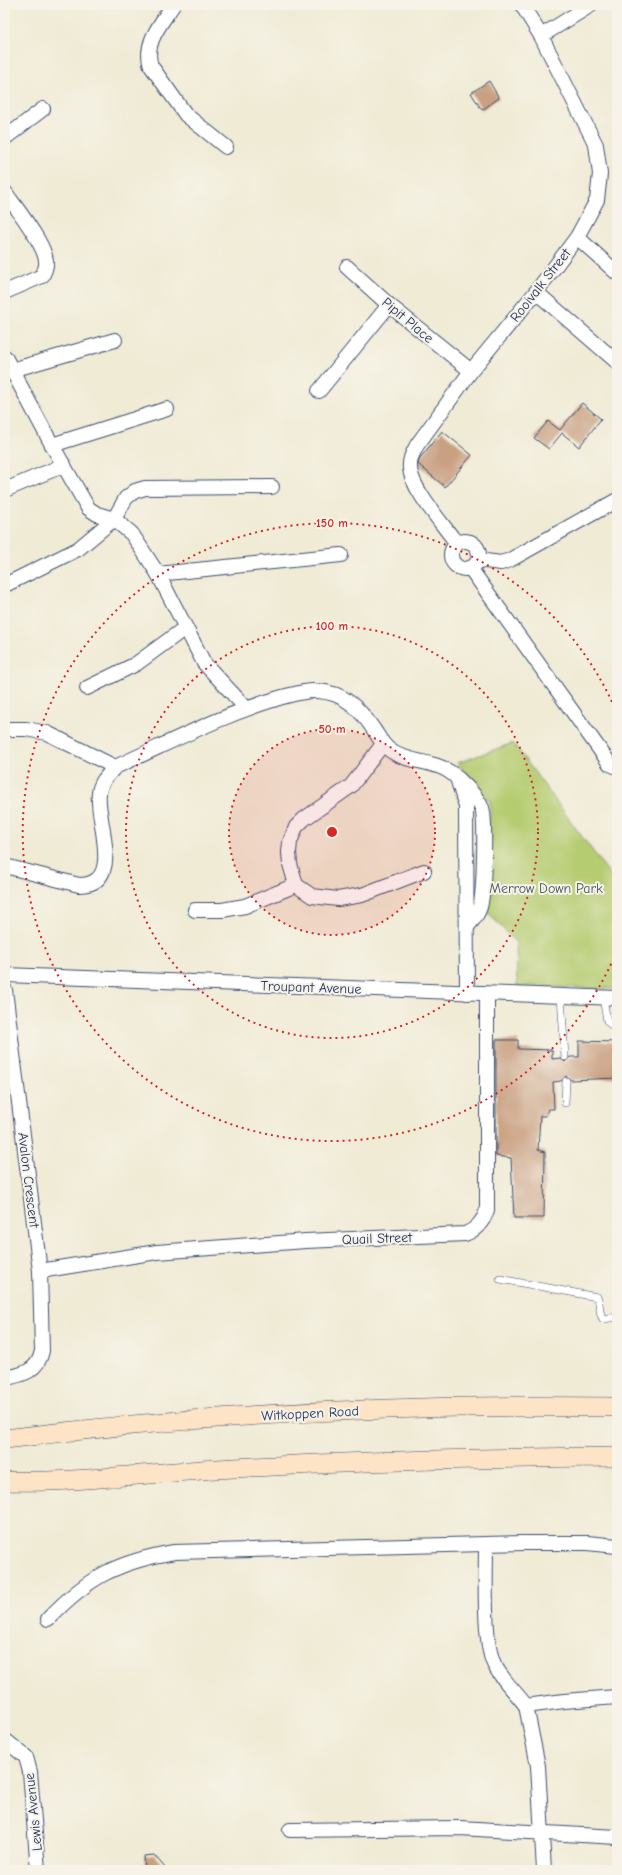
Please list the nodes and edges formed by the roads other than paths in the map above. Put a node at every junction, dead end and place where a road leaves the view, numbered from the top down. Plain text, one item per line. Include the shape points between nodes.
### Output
1 (172, 5) edge
2 (522, 5) edge
3 (591, 5) edge
4 (541, 36) junction
5 (43, 109) dead end
6 (5, 138) edge
7 (226, 147) dead end
8 (5, 192) edge
9 (577, 237) junction
10 (347, 267) dead end
11 (617, 273) edge
12 (5, 292) edge
13 (536, 292) junction
14 (388, 305) junction
15 (115, 340) dead end
16 (5, 357) edge
17 (617, 362) edge
18 (12, 370) junction
19 (471, 371) junction
20 (319, 391) dead end
21 (167, 409) dead end
22 (52, 445) junction
23 (64, 465) junction
24 (272, 486) dead end
25 (5, 490) edge
26 (617, 500) edge
27 (114, 519) junction
28 (456, 544) junction
29 (341, 555) dead end
30 (474, 564) junction
31 (158, 574) junction
32 (5, 585) edge
33 (185, 628) junction
34 (87, 688) dead end
35 (246, 708) junction
36 (5, 729) edge
37 (383, 744) junction
38 (115, 767) junction
39 (617, 767) edge
40 (5, 866) edge
41 (424, 871) dead end
42 (296, 885) junction
43 (195, 910) dead end
44 (5, 975) edge
45 (5, 990) edge
46 (468, 993) junction
47 (487, 994) junction
48 (561, 996) junction
49 (610, 998) edge
50 (617, 1027) edge
51 (565, 1057) dead end
52 (566, 1080) dead end
53 (565, 1102) dead end
54 (40, 1271) junction
55 (500, 1279) dead end
56 (617, 1317) edge
57 (5, 1378) edge
58 (617, 1407) edge
59 (5, 1439) edge
60 (617, 1457) edge
61 (5, 1481) edge
62 (486, 1545) junction
63 (617, 1546) edge
64 (48, 1619) dead end
65 (617, 1697) edge
66 (526, 1706) junction
67 (5, 1740) edge
68 (290, 1830) dead end
69 (543, 1832) junction
70 (617, 1837) edge
71 (38, 1870) edge
72 (544, 1870) edge

1 - 7 street via 151,39 148,58 151,66 186,115
2 - 4 street, Rooivalk Street
3 - 4 street
4 - 9 street, Rooivalk Street via 590,131 599,161 597,200
5 - 6 street
8 - 12 street via 38,241 46,261 42,276
9 - 11 street
9 - 13 street, Rooivalk Street
10 - 14 street, Pipit Place
13 - 17 street
13 - 19 street, Rooivalk Street
14 - 19 street, Pipit Place
14 - 20 street
15 - 18 street
16 - 18 street
18 - 22 street
19 - 28 street, Rooivalk Street via 410,458 414,484
21 - 22 street
22 - 23 street
23 - 25 street
23 - 27 street via 90,510
24 - 27 street via 145,488 134,491 126,498
26 - 30 street via 510,560
27 - 31 street via 132,534
27 - 32 street via 78,550
28 - 30 street via 467,541 473,544 479,553
28 - 30 street via 451,554 452,562 458,567
29 - 31 street
30 - 39 street via 610,764
31 - 33 street
33 - 34 street via 136,664
33 - 35 street via 207,667
35 - 37 street via 303,692 332,692 358,709
35 - 38 street
36 - 38 street via 26,729 47,734
37 - 42 street via 351,786 304,819 296,828 288,852
37 - 46 street via 391,751 451,772 470,789 482,809 482,896 480,909 467,928
38 - 40 street via 102,782 99,791 106,859 105,867 94,881 79,885
41 - 42 street via 362,894 338,899 312,896
42 - 43 street via 245,906 222,910
44 - 46 street, Troupant Avenue
45 - 54 street, Avalon Crescent
46 - 47 street, Troupant Avenue
47 - 48 street, Troupant Avenue
47 - 54 street, Quail Street via 487,1210 482,1222 470,1232 157,1252
48 - 49 street, Troupant Avenue
48 - 51 lane
49 - 50 lane via 607,1021 612,1027
52 - 53 lane
54 - 57 street, Avalon Crescent via 42,1351 39,1362 34,1368 18,1376
55 - 56 lane via 597,1296 603,1319
58 - 59 main road, Witkoppen Road via 519,1405 386,1408 208,1418
60 - 61 main road via 354,1463 217,1469 57,1482
62 - 63 street via 565,1543
62 - 64 street via 174,1552 144,1557 95,1578 70,1596
62 - 66 street via 488,1638 493,1662
65 - 66 street via 564,1700
66 - 69 street via 538,1766
67 - 71 street, Lewis Avenue via 26,1757 30,1772
68 - 69 street via 460,1828
69 - 70 street
69 - 72 street

